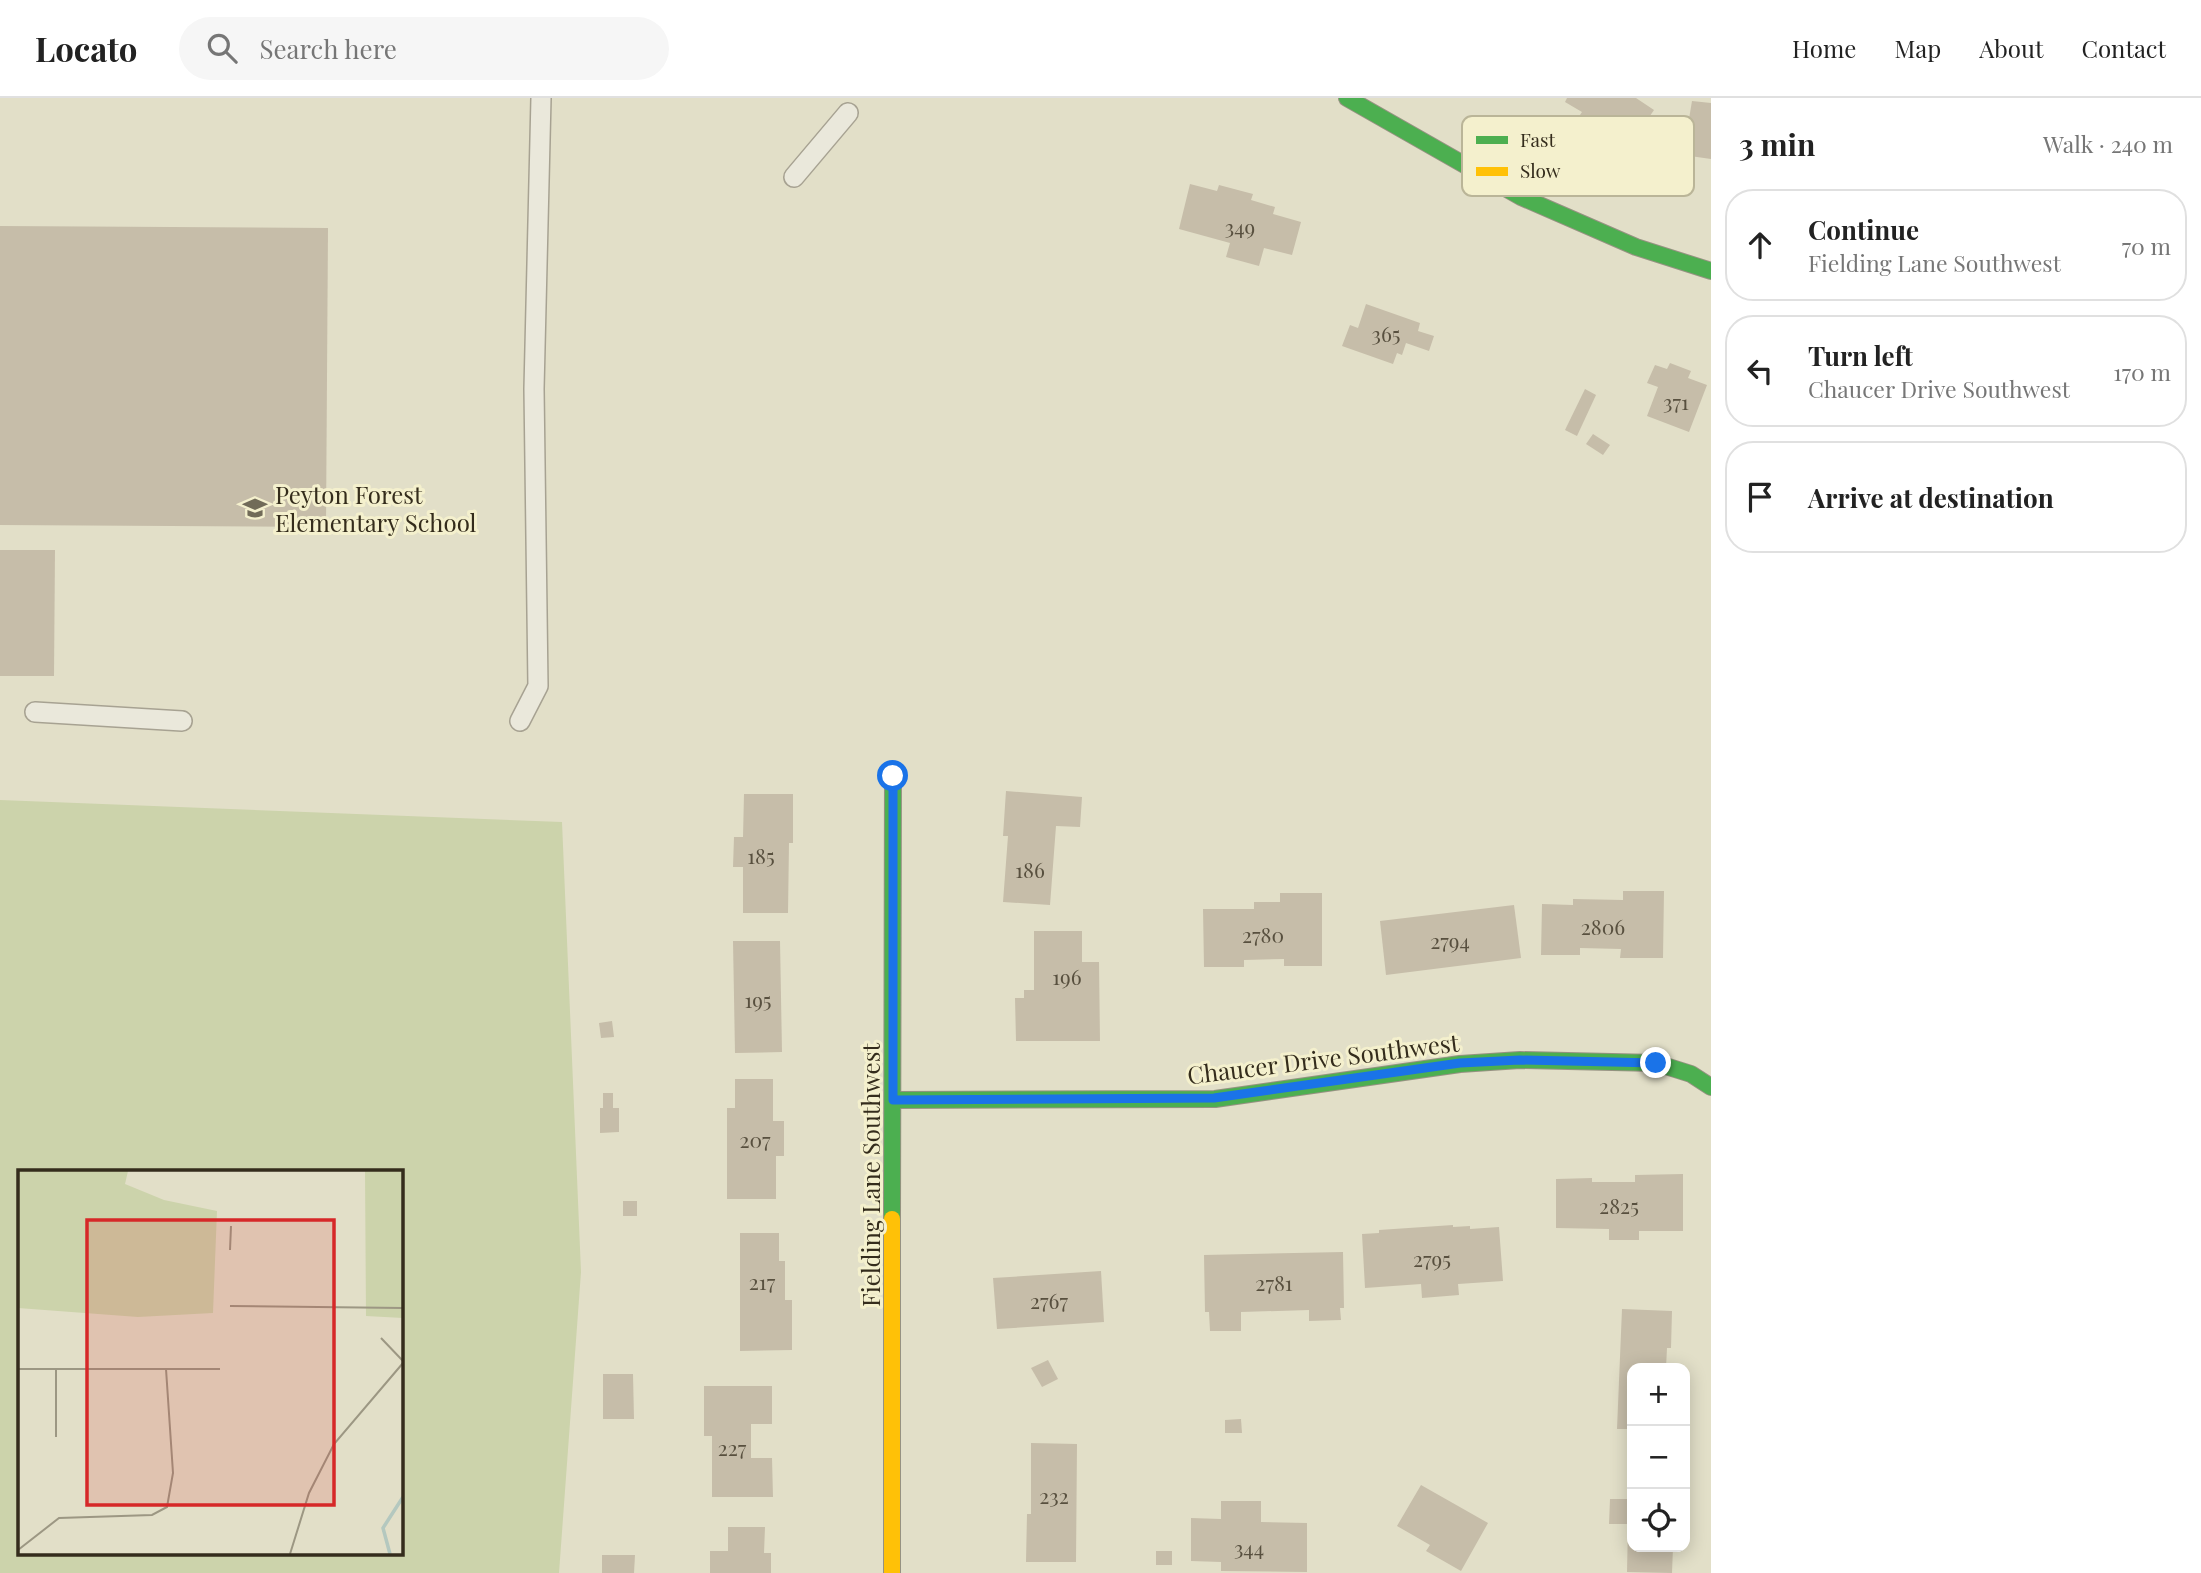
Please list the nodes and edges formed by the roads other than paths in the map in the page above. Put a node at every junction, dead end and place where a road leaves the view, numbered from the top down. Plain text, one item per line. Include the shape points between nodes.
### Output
1 (541, 98) edge
2 (1348, 98) edge
3 (848, 113) dead end
4 (1462, 163) edge
5 (794, 177) dead end
6 (1519, 196) edge
7 (1711, 271) edge
8 (35, 712) dead end
9 (182, 720) dead end
10 (520, 721) dead end
11 (893, 776) dead end
12 (1711, 1087) edge
13 (893, 1100) junction
14 (892, 1573) edge

1 - 10 lane via 534,389 538,686
2 - 4 street
3 - 5 lane
6 - 7 street via 1636,247
8 - 9 lane
11 - 13 street, Fielding Lane Southwest
12 - 13 street, Chaucer Drive Southwest via 1690,1074 1656,1063 1520,1060 1460,1063 1214,1098
13 - 14 street, Fielding Lane Southwest

